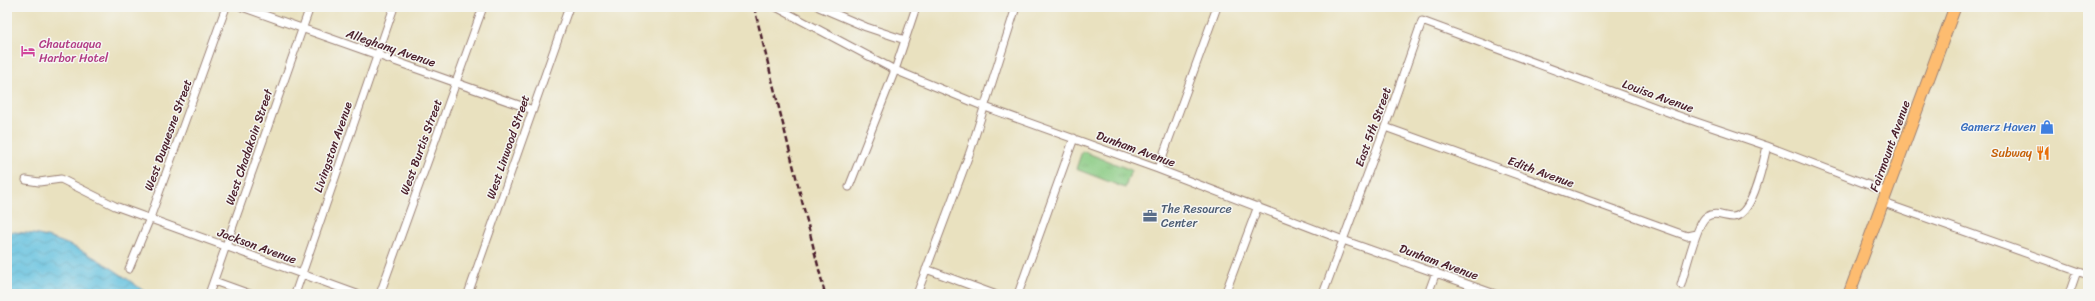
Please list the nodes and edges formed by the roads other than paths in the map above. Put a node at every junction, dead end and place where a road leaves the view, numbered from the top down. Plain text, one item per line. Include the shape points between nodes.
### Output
1 (226, 7) edge
2 (242, 7) edge
3 (310, 7) edge
4 (394, 7) edge
5 (483, 7) edge
6 (569, 7) edge
7 (777, 7) edge
8 (819, 7) edge
9 (916, 7) edge
10 (1016, 7) edge
11 (1217, 7) edge
12 (1955, 7) edge
13 (1422, 22) joint
14 (302, 28) junction
15 (905, 40) junction
16 (377, 54) junction
17 (895, 70) junction
18 (456, 82) junction
19 (985, 107) junction
20 (533, 110) junction
21 (1385, 127) junction
22 (1074, 138) junction
23 (1767, 146) junction
24 (1158, 169) junction
25 (26, 180) dead end
26 (849, 187) dead end
27 (1885, 197) junction
28 (1258, 206) junction
29 (150, 218) junction
30 (1693, 235) junction
31 (1343, 240) junction
32 (227, 246) junction
33 (129, 269) dead end
34 (926, 269) junction
35 (2078, 271) junction
36 (1436, 272) junction
37 (301, 273) junction
38 (2088, 275) edge
39 (214, 281) junction
40 (1681, 285) dead end
41 (209, 294) edge
42 (250, 294) edge
43 (295, 294) edge
44 (357, 294) edge
45 (380, 294) edge
46 (468, 294) edge
47 (917, 294) edge
48 (994, 294) edge
49 (1018, 294) edge
50 (1225, 294) edge
51 (1323, 294) edge
52 (1428, 294) edge
53 (1495, 294) edge
54 (1848, 294) edge
55 (2069, 294) edge

1 - 29 street, West Duquesne Street
2 - 14 street, Alleghany Avenue
3 - 14 street, West Chadakoin Street
4 - 16 street, Livingston Avenue
5 - 18 street, West Burtis Street
6 - 20 street, West Linwood Street
7 - 17 street, Dunham Avenue
8 - 15 street
9 - 15 street
10 - 19 street
11 - 24 street
12 - 27 main road, Fairmount Avenue
13 - 21 street, East 5th Street
13 - 23 street, Louisa Avenue
14 - 16 street, Alleghany Avenue
14 - 32 street, West Chadakoin Street
15 - 17 street
16 - 18 street, Alleghany Avenue
16 - 37 street, Livingston Avenue
17 - 19 street, Dunham Avenue
17 - 26 street
18 - 20 street, Alleghany Avenue
18 - 45 street, West Burtis Street
19 - 22 street, Dunham Avenue
19 - 34 street
20 - 46 street, West Linwood Street
21 - 30 street, Edith Avenue
21 - 31 street, East 5th Street
22 - 24 street, Dunham Avenue
22 - 49 street
23 - 27 street, Louisa Avenue
23 - 30 street via 1756,188 1746,210 1741,215 1732,217 1715,213 1705,218
24 - 28 street, Dunham Avenue
25 - 29 street, Jackson Avenue via 39,182 61,179 115,206
27 - 35 street, Louisa Avenue
27 - 54 main road, Fairmount Avenue
28 - 31 street, Dunham Avenue
28 - 50 street
29 - 32 street, Jackson Avenue
29 - 33 street, West Duquesne Street
30 - 40 street
31 - 36 street, Dunham Avenue
31 - 51 street, East 5th Street
32 - 37 street, Jackson Avenue
32 - 39 street, West Chadakoin Street
34 - 47 street
34 - 48 street
35 - 38 street, Louisa Avenue
35 - 55 street
36 - 52 street
36 - 53 street, Dunham Avenue
37 - 43 street, Livingston Avenue
37 - 44 street, Jackson Avenue
39 - 41 street, West Chadakoin Street
39 - 42 street

